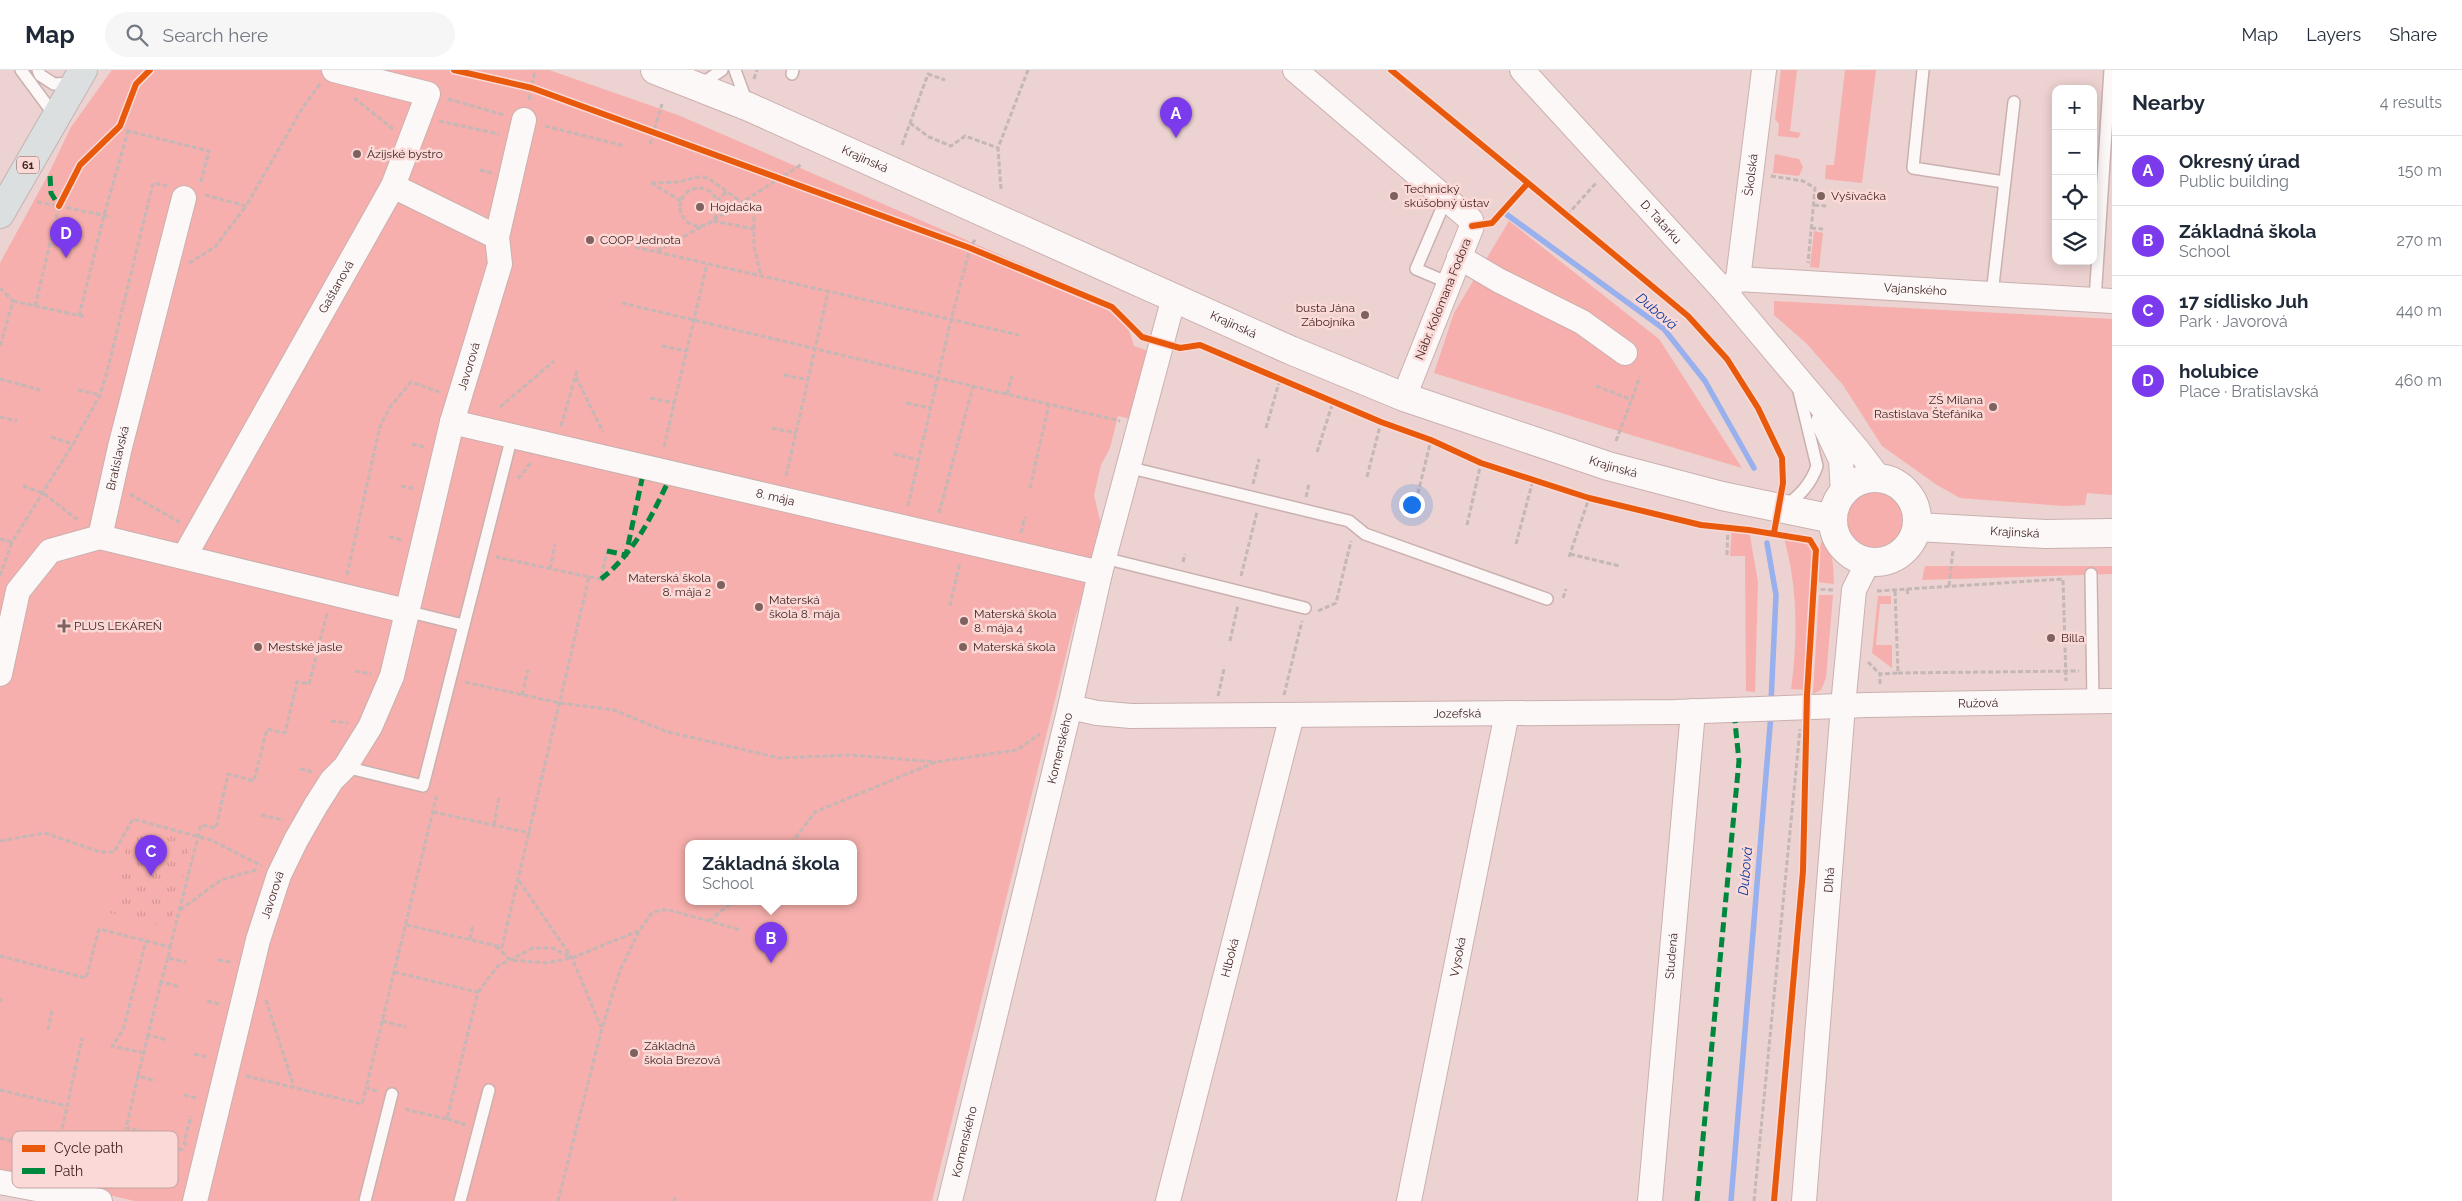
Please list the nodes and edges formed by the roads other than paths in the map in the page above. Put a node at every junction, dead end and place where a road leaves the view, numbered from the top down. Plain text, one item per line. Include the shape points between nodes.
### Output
1 (21, 70) edge
2 (38, 70) edge
3 (655, 70) edge
4 (722, 70) edge
5 (735, 70) edge
6 (1295, 70) edge
7 (1522, 70) edge
8 (1764, 70) edge
9 (1923, 70) edge
10 (2110, 70) edge
11 (79, 76) edge
12 (327, 82) edge
13 (699, 86) junction
14 (2014, 102) dead end
15 (749, 107) junction
16 (56, 116) junction
17 (516, 118) road end
18 (2004, 182) junction
19 (393, 186) junction
20 (191, 195) road end
21 (1446, 199) junction
22 (2106, 206) edge
23 (0, 214) edge
24 (497, 236) junction
25 (1459, 257) junction
26 (1449, 283) junction
27 (1731, 285) junction
28 (1992, 294) junction
29 (1174, 297) junction
30 (2103, 301) edge
31 (1625, 353) dead end
32 (1796, 378) junction
33 (1404, 397) junction
34 (452, 422) junction
35 (512, 436) junction
36 (1128, 467) junction
37 (1880, 478) junction
38 (1843, 493) junction
39 (1782, 510) junction
40 (1833, 519) junction
41 (1917, 527) junction
42 (2112, 533) edge
43 (100, 537) junction
44 (184, 557) junction
45 (1868, 562) junction
46 (1102, 566) junction
47 (2091, 574) dead end
48 (1547, 598) dead end
49 (1305, 608) road end
50 (406, 611) junction
51 (463, 625) junction
52 (0, 674) edge
53 (2102, 701) edge
54 (1843, 706) junction
55 (1070, 707) junction
56 (1286, 710) junction
57 (1693, 711) junction
58 (1508, 713) junction
59 (346, 767) junction
60 (489, 1090) dead end
61 (390, 1100) road end
62 (32, 1188) edge
63 (189, 1192) edge
64 (100, 1201) edge
65 (365, 1201) edge
66 (460, 1201) edge
67 (950, 1201) edge
68 (1168, 1201) edge
69 (1409, 1201) edge
70 (1650, 1201) edge
71 (1804, 1201) edge

1 - 16 lane
2 - 11 lane via 54,84
3 - 13 main road, Krajinská
4 - 13 lane
5 - 15 lane
6 - 21 street, Nábr. Kolomana Fodora
7 - 27 street, D. Tatarku
8 - 27 street, Školská
9 - 18 lane via 1913,168
10 - 22 lane
11 - 16 main road, 61
12 - 19 street, Gaštanová via 428,94
13 - 15 main road, Krajinská
14 - 18 lane
15 - 29 main road, Krajinská
16 - 23 main road, 61
17 - 24 street, Javorová
18 - 28 lane
19 - 24 street
19 - 44 street, Gaštanová
20 - 43 street, Bratislavská via 120,447
21 - 25 street, Nábr. Kolomana Fodora via 1471,220 1472,226
21 - 26 lane via 1416,268
22 - 30 lane
24 - 34 street, Javorová via 500,264
25 - 26 street, Nábr. Kolomana Fodora
25 - 31 street via 1582,322
26 - 33 street, Nábr. Kolomana Fodora
27 - 28 street, Vajanského
27 - 32 street, D. Tatarku
28 - 30 street, Vajanského
29 - 33 main road, Krajinská
29 - 36 street, Komenského
32 - 37 street, D. Tatarku
32 - 38 street, D. Tatarku via 1823,422 1841,460
32 - 39 lane via 1817,466 1799,496
33 - 39 main road, Krajinská via 1608,466
34 - 35 street, 8. mája
34 - 50 street, Javorová
35 - 46 street, 8. mája
35 - 51 lane
36 - 46 street, Komenského
36 - 48 lane via 1349,521 1365,534
37 - 38 main road via 1860,481
37 - 41 main road via 1901,487 1911,498 1917,512
38 - 40 main road
39 - 40 main road, Krajinská
40 - 45 main road via 1835,534 1843,547 1854,557
41 - 42 main road, Krajinská via 2045,534
41 - 45 main road via 1911,543 1900,555 1884,562
43 - 44 street
43 - 52 street via 50,551 18,591
44 - 50 street
45 - 54 street, Dlhá via 1854,590
46 - 49 lane
46 - 55 street, Komenského
47 - 53 lane via 2093,672
50 - 51 lane
50 - 59 street, Javorová via 392,676 370,727
51 - 59 lane via 423,786
53 - 54 street, Ružová
54 - 57 street, Jozefská via 1803,713
54 - 71 street, Dlhá
55 - 56 street, Jozefská via 1131,716
55 - 67 street, Komenského
56 - 58 street, Jozefská
56 - 68 street, Hlboká
57 - 58 street, Jozefská
57 - 70 street, Studená
58 - 69 street, Vysoká
59 - 63 street, Javorová via 332,780 316,805 279,875 258,940 226,1071
60 - 66 lane
61 - 65 lane
62 - 64 street

